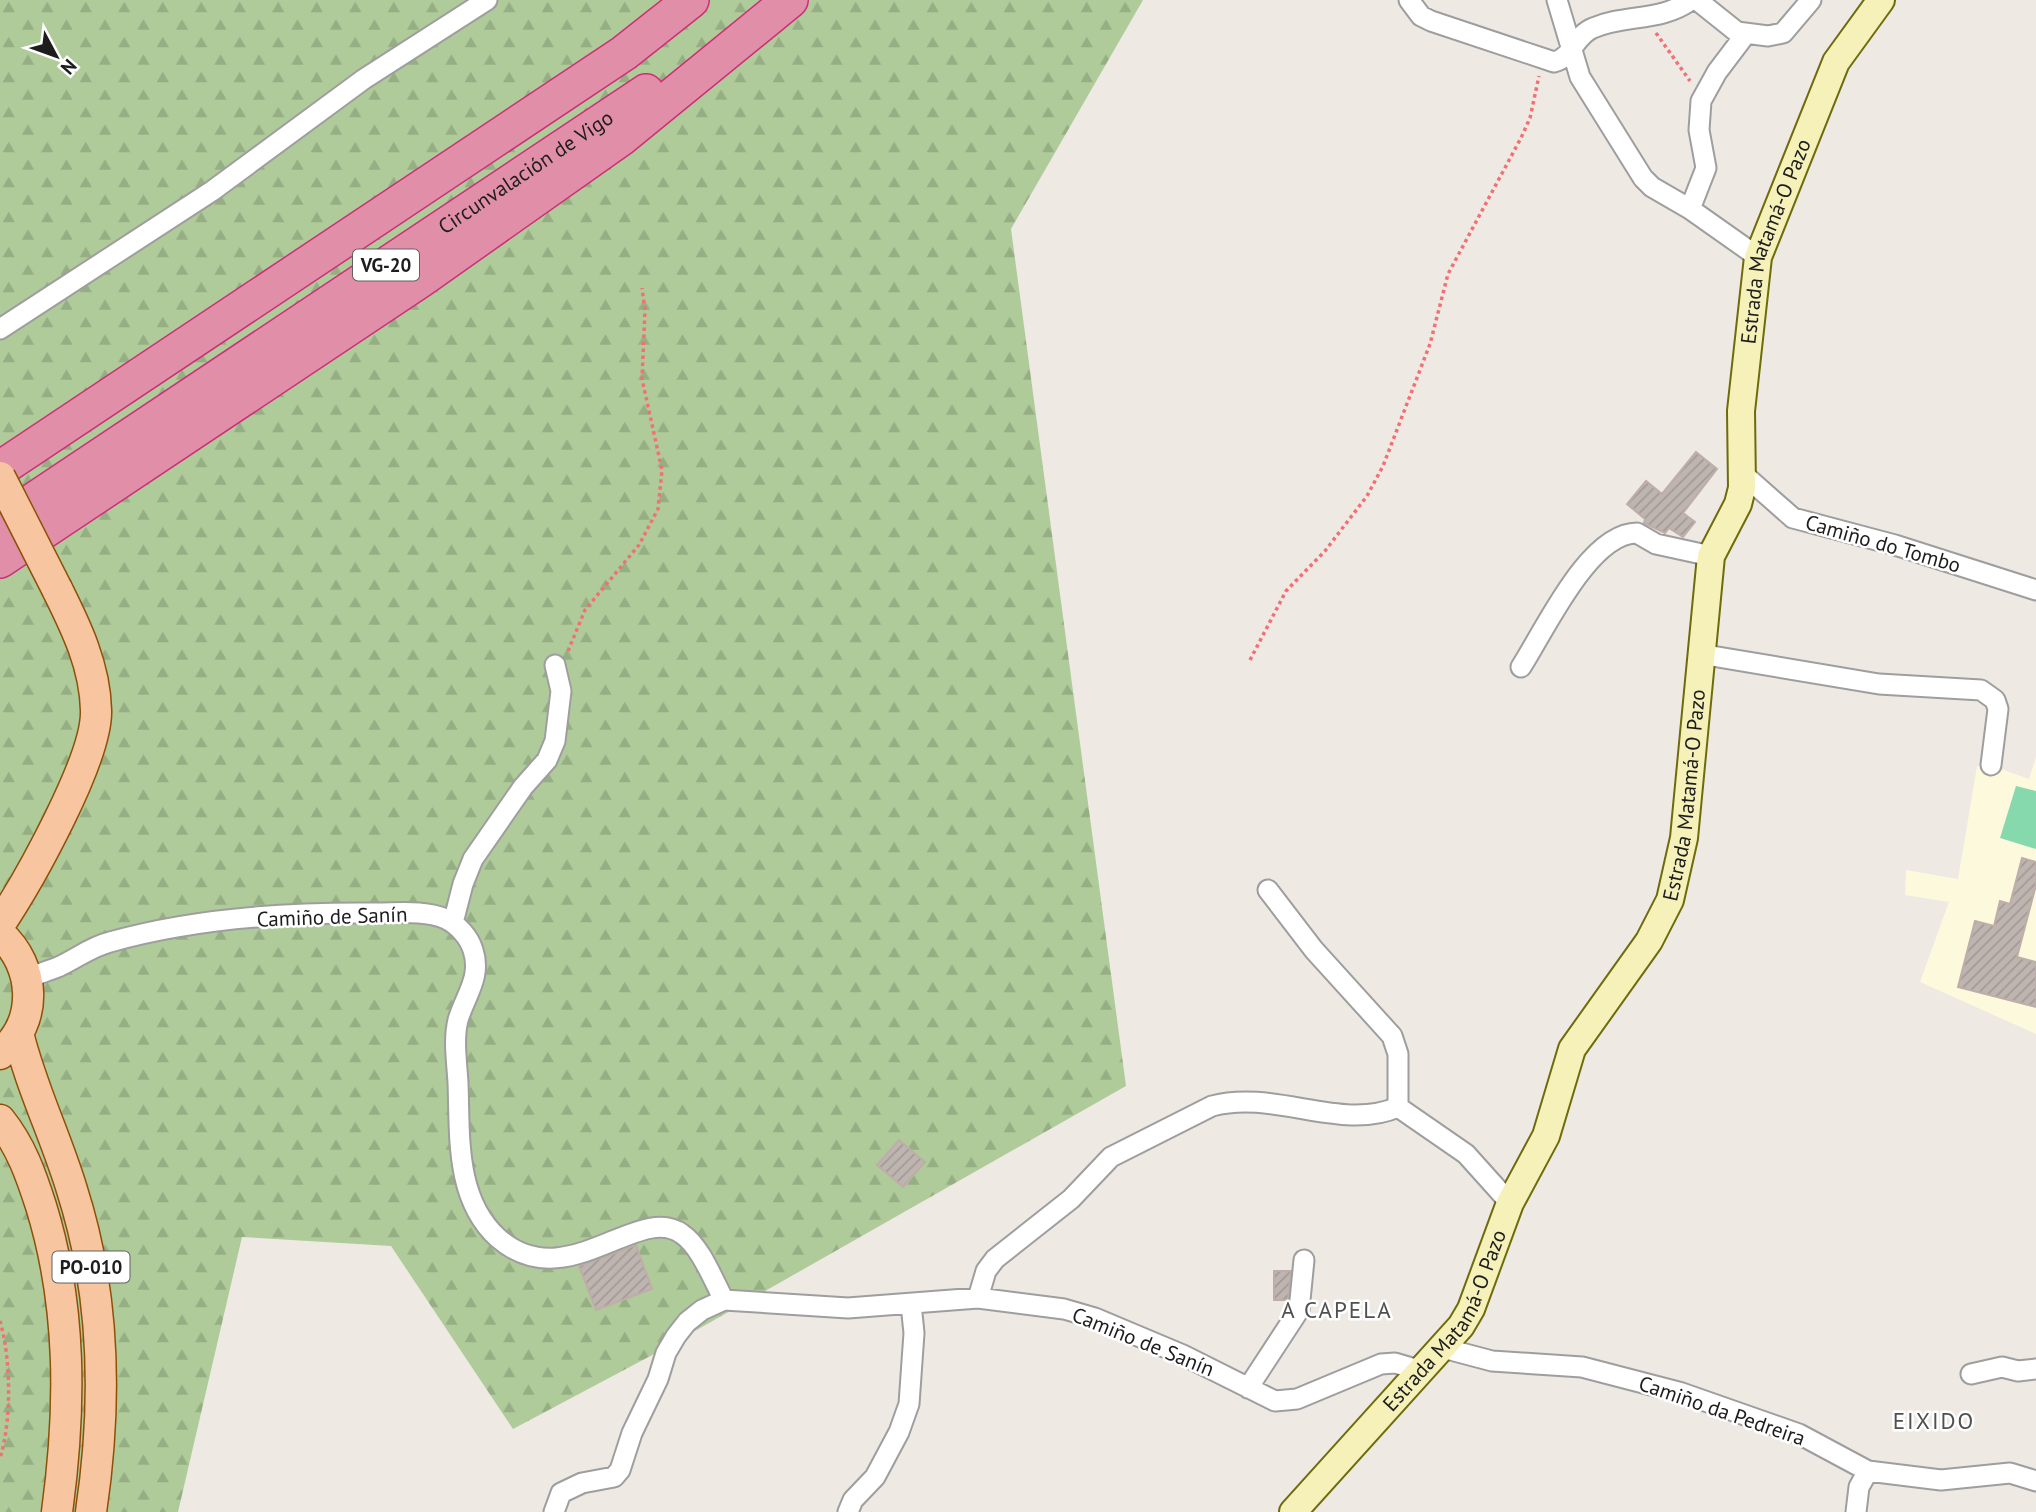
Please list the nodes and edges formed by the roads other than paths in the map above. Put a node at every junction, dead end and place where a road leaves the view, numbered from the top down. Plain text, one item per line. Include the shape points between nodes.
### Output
1 (487, 0) edge
2 (691, 0) edge
3 (766, 0) edge
4 (790, 0) edge
5 (1409, 0) edge
6 (1557, 0) edge
7 (1691, 0) edge
8 (1697, 0) edge
9 (1811, 0) edge
10 (1881, 0) edge
11 (1745, 36) junction
12 (1572, 47) junction
13 (1690, 209) junction
14 (1758, 257) junction
15 (0, 329) edge
16 (201, 336) junction
17 (0, 443) edge
18 (0, 470) edge
19 (1743, 474) junction
20 (0, 477) edge
21 (0, 523) edge
22 (1712, 556) junction
23 (0, 560) edge
24 (2036, 590) edge
25 (1700, 653) junction
26 (555, 665) road end
27 (1521, 667) dead end
28 (1991, 765) dead end
29 (1269, 890) dead end
30 (453, 923) junction
31 (0, 924) edge
32 (0, 934) edge
33 (28, 978) junction
34 (9, 1043) edge
35 (1398, 1107) junction
36 (0, 1120) edge
37 (1510, 1203) junction
38 (1304, 1260) dead end
39 (978, 1298) junction
40 (724, 1300) junction
41 (911, 1304) junction
42 (1443, 1348) junction
43 (2036, 1369) edge
44 (1422, 1371) junction
45 (1971, 1374) dead end
46 (1248, 1388) junction
47 (1868, 1471) junction
48 (2036, 1481) edge
49 (57, 1512) edge
50 (90, 1512) edge
51 (554, 1512) edge
52 (848, 1512) edge
53 (1293, 1512) edge
54 (1856, 1512) edge

1 - 15 street via 364,79 212,191
2 - 16 highway, Circunvalación de Vigo / VG-20 via 624,53
3 - 21 highway, Circunvalación de Vigo / VG-20 via 667,78
4 - 23 highway via 621,138 420,280
5 - 12 street via 1431,21 1545,61 1560,61
6 - 12 street
7 - 12 street via 1676,11 1598,26 1583,33
8 - 11 street via 1727,27
9 - 11 street via 1783,33
10 - 14 street, Estrada Matamá-O Pazo via 1836,62
11 - 13 street via 1701,101 1699,130 1706,168
12 - 13 street via 1580,77 1643,178
13 - 14 street
14 - 19 street, Estrada Matamá-O Pazo via 1741,411
16 - 17 highway via 134,359
16 - 18 highway, Circunvalación de Vigo / VG-20
19 - 22 street, Estrada Matamá-O Pazo via 1738,504
19 - 24 street, Camiño do Tombo via 1793,518
20 - 31 main road, bridge via 79,634 92,673 95,723 69,800
22 - 25 street, Estrada Matamá-O Pazo
22 - 27 street via 1656,544 1637,533 1615,538 1586,565
25 - 28 street via 1880,684 1981,690 1998,709
25 - 37 street, Estrada Matamá-O Pazo via 1685,838 1670,900 1649,941 1572,1049 1546,1136
26 - 30 street via 561,691 555,741 547,760 473,859
29 - 35 street via 1314,950 1392,1036 1398,1054
30 - 33 street, Camiño de Sanín via 428,914 338,913 202,923 99,945
30 - 40 street via 468,939 476,960 456,1041 461,1160 483,1221 510,1247 546,1259 565,1258 662,1226 681,1233 693,1245
32 - 33 main road via 21,959
33 - 34 main road via 26,1016
34 - 50 main road, PO-010 via 73,1191 91,1265 102,1421
35 - 37 street via 1466,1154
35 - 39 street via 1374,1115 1255,1101 1212,1106 1111,1157 1070,1199 995,1259
36 - 49 main road, PO-010 via 29,1167 59,1278 68,1401
37 - 42 street, Estrada Matamá-O Pazo via 1471,1308
38 - 46 street via 1299,1310
39 - 41 street, Camiño de Sanín
39 - 46 street, Camiño de Sanín via 1079,1312
40 - 41 street, Camiño de Sanín via 848,1308
40 - 51 street via 694,1316 676,1336 620,1470 614,1477 572,1486 561,1493
41 - 52 street via 914,1333 909,1404 874,1477
42 - 44 street, Estrada Matamá-O Pazo
42 - 47 street, Camiño da Pedreira via 1492,1361 1582,1367 1682,1393 1799,1434
43 - 45 street via 2002,1367
44 - 46 street, Camiño de Sanín via 1381,1364 1287,1402
44 - 53 street, Estrada Matamá-O Pazo
47 - 48 street, Camiño da Pedreira via 1941,1480 2010,1473
47 - 54 street via 1859,1488

